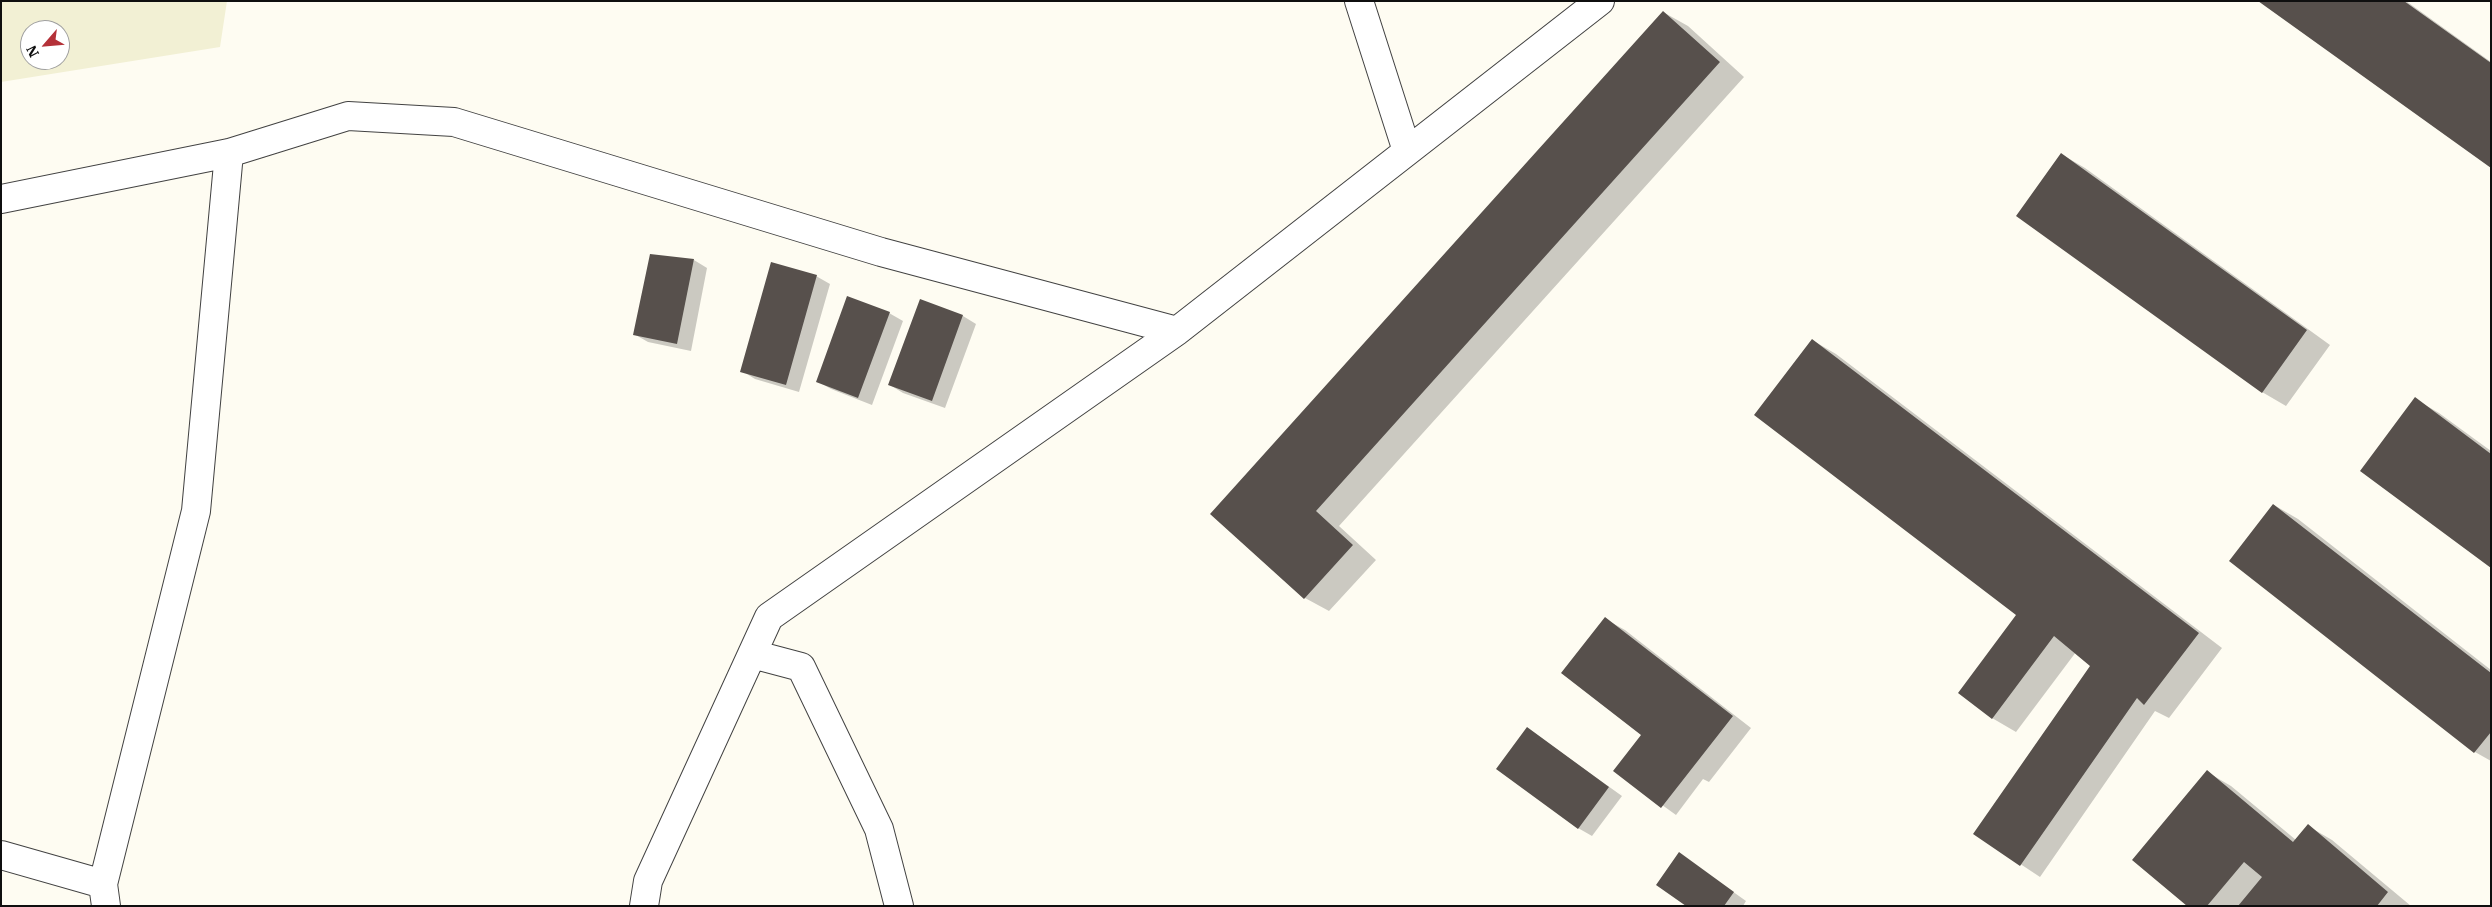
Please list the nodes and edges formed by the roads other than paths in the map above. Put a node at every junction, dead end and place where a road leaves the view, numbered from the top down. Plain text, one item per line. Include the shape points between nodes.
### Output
1 (1359, 1) edge
2 (1600, 1) edge
3 (1407, 151) junction
4 (228, 153) junction
5 (1, 199) edge
6 (1177, 331) junction
7 (752, 654) junction
8 (1, 855) edge
9 (105, 895) edge
10 (644, 906) edge
11 (900, 906) edge

1 - 3 street
2 - 3 street
3 - 6 street
4 - 5 street
4 - 6 street via 348,116 454,122 881,252
4 - 9 street via 196,511
6 - 7 street via 769,617
7 - 10 street via 648,882
7 - 11 street via 801,667 880,830
8 - 9 street

